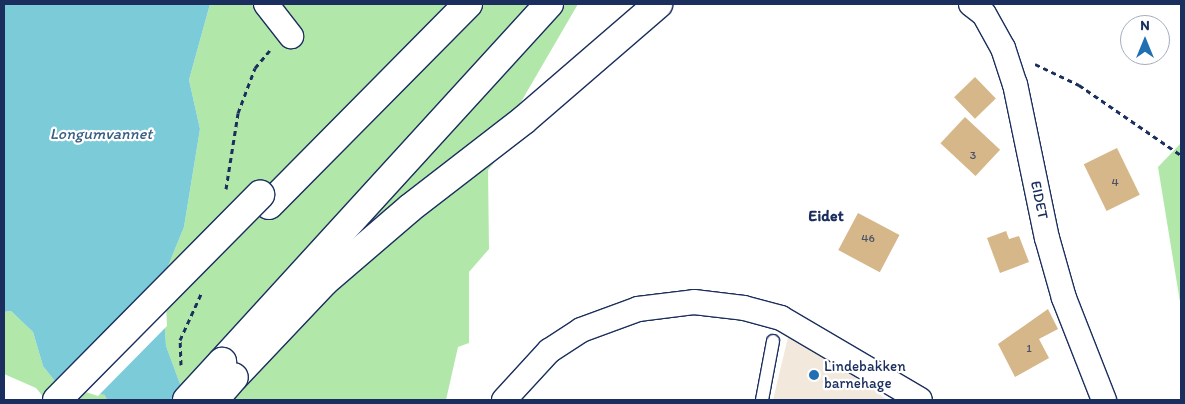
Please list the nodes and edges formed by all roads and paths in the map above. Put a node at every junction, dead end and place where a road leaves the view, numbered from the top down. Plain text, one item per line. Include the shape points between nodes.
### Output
1 (266, 4) edge
2 (450, 4) edge
3 (468, 4) edge
4 (549, 4) edge
5 (658, 4) edge
6 (971, 4) edge
7 (291, 36) dead end
8 (1003, 48) junction
9 (1181, 155) edge
10 (265, 200) junction
11 (773, 341) dead end
12 (228, 370) junction
13 (58, 400) edge
14 (75, 400) edge
15 (188, 400) edge
16 (214, 400) edge
17 (504, 400) edge
18 (762, 400) edge
19 (920, 400) edge
20 (1104, 400) edge

1 - 7 street
2 - 10 main road
3 - 10 main road
4 - 12 main road
5 - 12 main road via 525,119 410,208
6 - 8 street, EIDET via 984,14
8 - 9 path via 1079,85
8 - 20 street, EIDET via 1015,84 1047,238 1064,298
10 - 13 main road, bridge
10 - 14 main road
11 - 18 lane
12 - 15 main road, bridge
12 - 16 main road, bridge
17 - 19 street via 549,351 582,330 616,315 694,302 744,308 781,318

